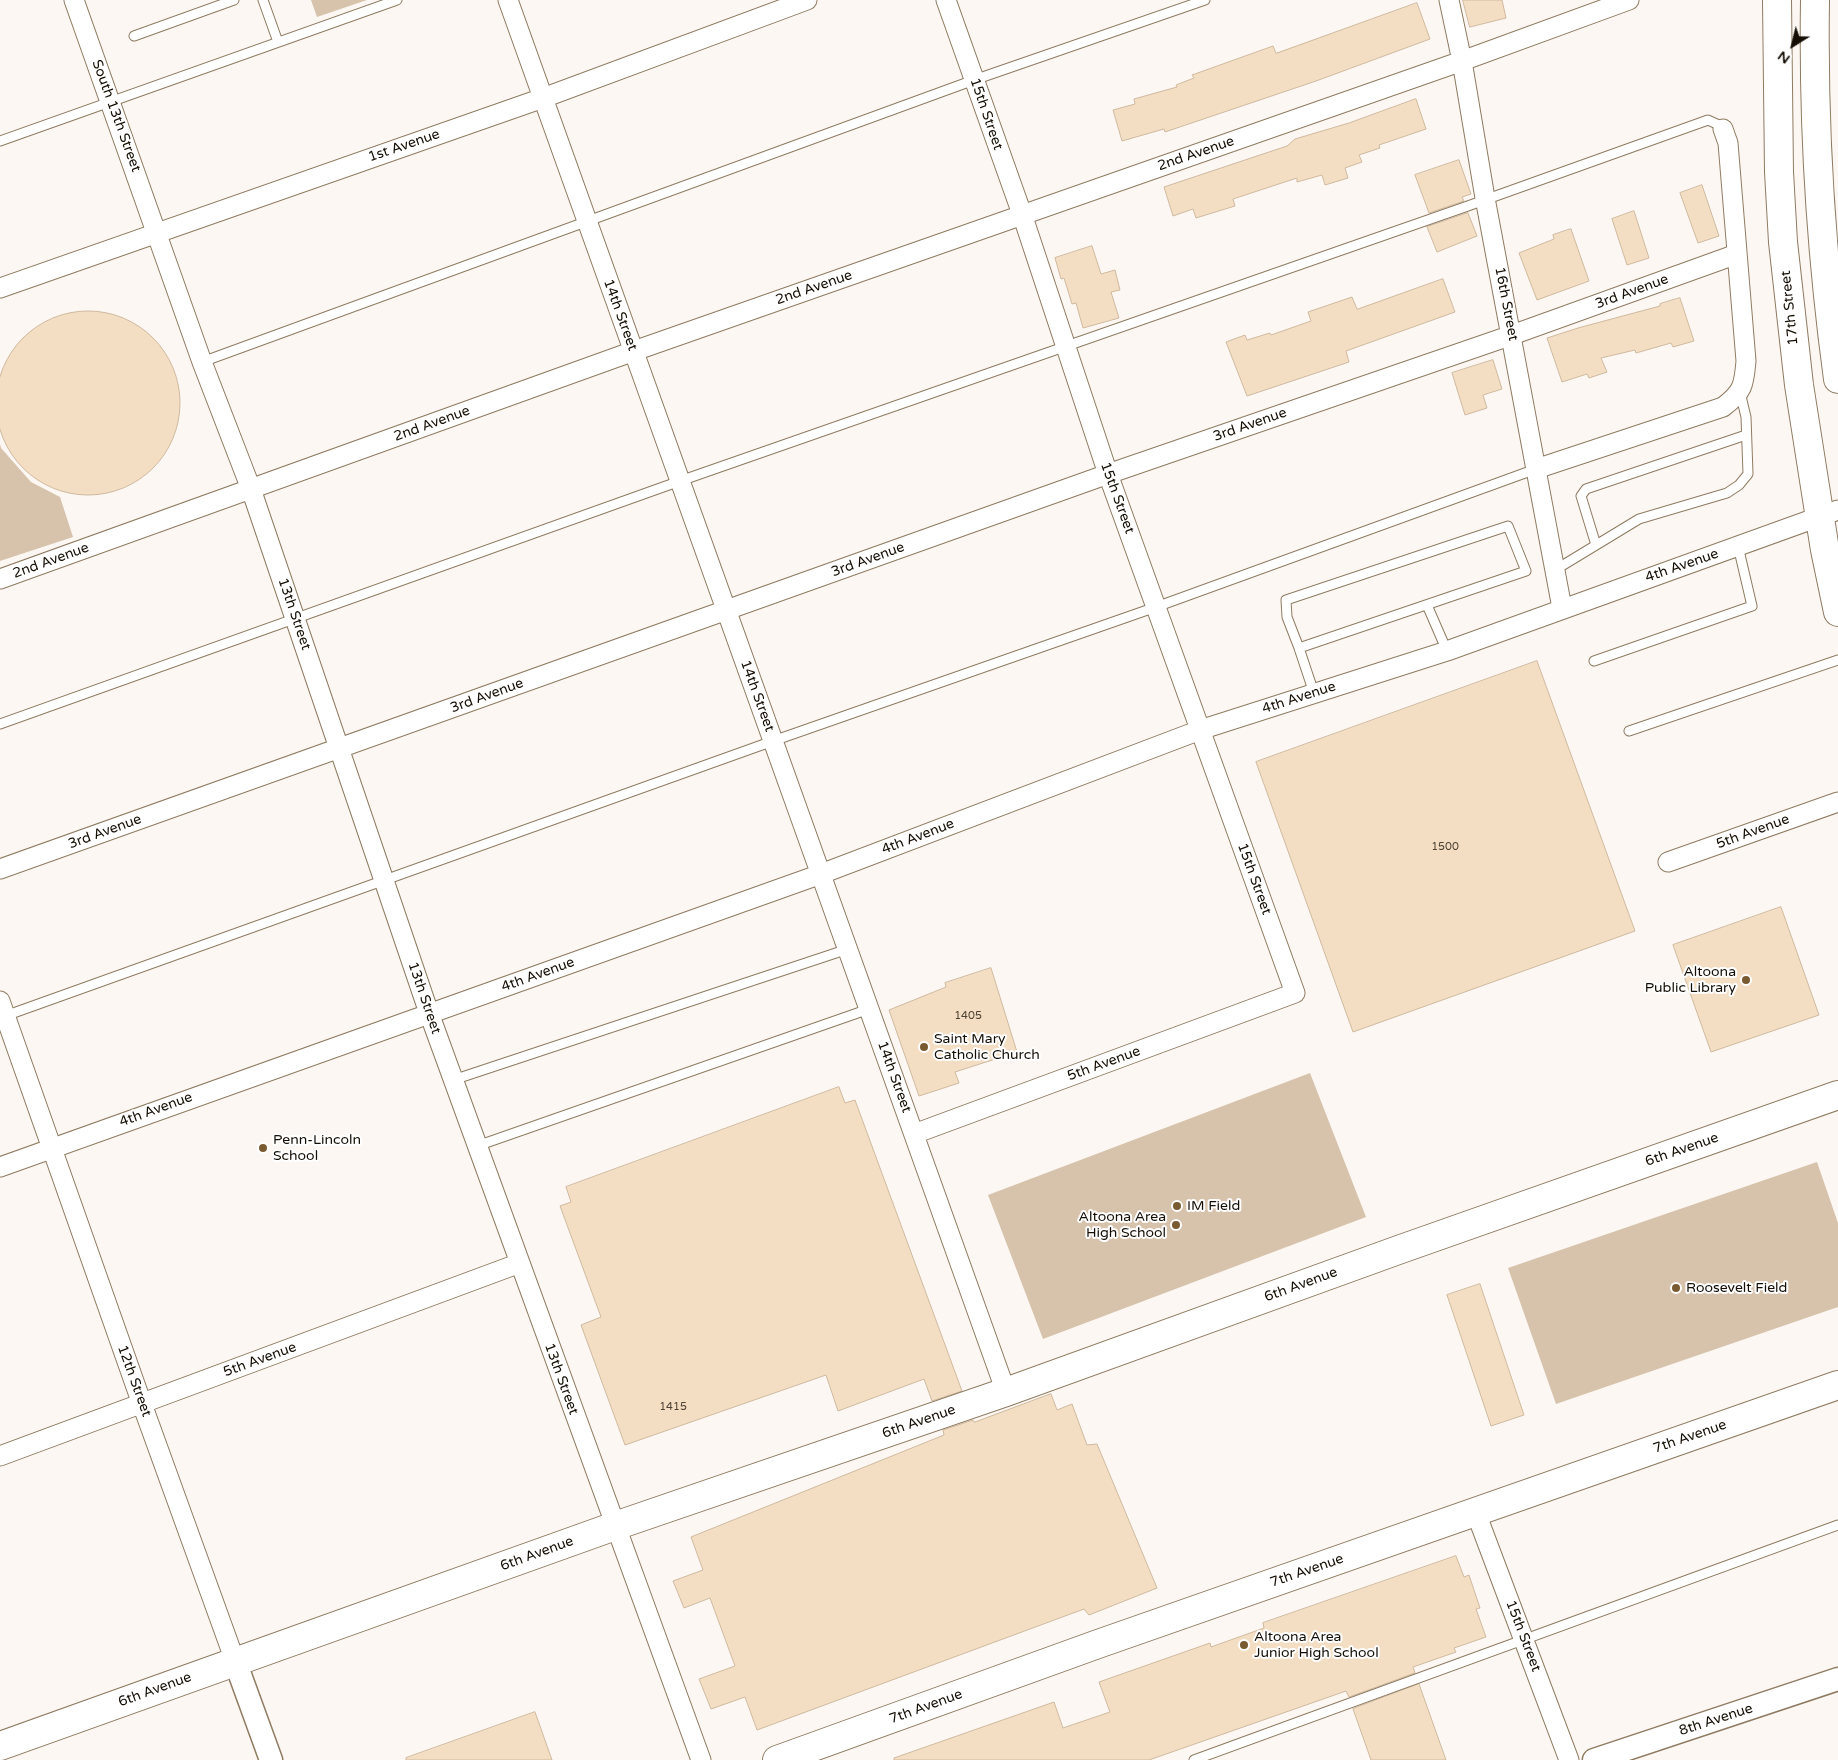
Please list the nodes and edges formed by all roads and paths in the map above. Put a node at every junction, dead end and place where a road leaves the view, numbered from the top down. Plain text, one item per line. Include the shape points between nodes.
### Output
1 (74, 0) edge
2 (234, 0) edge
3 (263, 0) edge
4 (397, 0) edge
5 (508, 0) edge
6 (807, 0) edge
7 (946, 0) edge
8 (1205, 0) edge
9 (1449, 0) edge
10 (1629, 0) edge
11 (1777, 0) edge
12 (1815, 0) edge
13 (134, 36) dead end
14 (278, 42) junction
15 (1462, 61) junction
16 (974, 80) junction
17 (543, 98) junction
18 (110, 100) junction
19 (1723, 129) joint
20 (0, 141) edge
21 (1485, 198) junction
22 (1022, 214) junction
23 (1830, 219) edge
24 (587, 222) junction
25 (157, 232) junction
26 (1737, 254) junction
27 (0, 288) edge
28 (1512, 335) junction
29 (1065, 346) junction
30 (634, 351) junction
31 (202, 362) junction
32 (1838, 379) edge
33 (1740, 392) junction
34 (1746, 435) junction
35 (1536, 469) junction
36 (1108, 474) junction
37 (680, 481) junction
38 (251, 489) junction
39 (1829, 514) edge
40 (1596, 545) junction
41 (1738, 546) junction
42 (1555, 570) junction
43 (0, 579) edge
44 (1427, 605) junction
45 (1156, 607) junction
46 (1562, 608) junction
47 (727, 611) junction
48 (1838, 612) edge
49 (296, 619) junction
50 (1299, 648) junction
51 (1447, 651) junction
52 (1838, 660) edge
53 (1594, 661) dead end
54 (1314, 694) junction
55 (0, 724) edge
56 (1200, 730) junction
57 (1629, 731) dead end
58 (773, 741) junction
59 (340, 749) junction
60 (1838, 802) edge
61 (1668, 862) dead end
62 (0, 869) edge
63 (821, 874) junction
64 (384, 881) junction
65 (848, 950) junction
66 (1295, 993) joint
67 (869, 1009) junction
68 (2, 1012) edge
69 (429, 1013) junction
70 (453, 1080) junction
71 (1838, 1095) edge
72 (914, 1134) junction
73 (477, 1146) junction
74 (52, 1148) junction
75 (0, 1167) edge
76 (520, 1263) junction
77 (1838, 1385) edge
78 (1006, 1392) junction
79 (142, 1404) junction
80 (0, 1456) edge
81 (1476, 1513) junction
82 (1838, 1525) edge
83 (615, 1526) junction
84 (1524, 1640) junction
85 (235, 1661) junction
86 (1838, 1679) edge
87 (0, 1746) edge
88 (271, 1760) edge
89 (701, 1760) edge
90 (778, 1760) edge
91 (1194, 1760) edge
92 (1569, 1760) edge
93 (1594, 1760) edge

1 - 18 street, South 13th Street
2 - 13 lane
3 - 14 lane
4 - 14 lane
5 - 17 street, 14th Street
6 - 17 street, 1st Avenue
7 - 16 street, 15th Street
8 - 16 lane
9 - 15 street, 16th Street
10 - 15 street, 2nd Avenue
11 - 39 main road, 17th Street via 1777,117 1784,242 1799,385
12 - 23 main road via 1816,112
14 - 18 lane
15 - 21 street, 16th Street
15 - 22 street, 2nd Avenue
16 - 22 street, 15th Street
16 - 24 lane
17 - 24 street, 14th Street
17 - 25 street, 1st Avenue
18 - 20 lane
18 - 25 street, South 13th Street
19 - 21 lane via 1708,120
19 - 26 street via 1728,143
21 - 28 street, 16th Street
21 - 29 lane
22 - 29 street, 15th Street
22 - 30 street, 2nd Avenue
23 - 32 main road via 1826,280
24 - 30 street, 14th Street
24 - 31 lane
25 - 27 street, 1st Avenue
25 - 31 street, 13th Street
26 - 28 street, 3rd Avenue
26 - 33 street via 1746,361
28 - 35 street, 16th Street
28 - 36 street, 3rd Avenue
29 - 36 street, 15th Street
29 - 37 lane
30 - 37 street, 14th Street
30 - 38 street, 2nd Avenue
31 - 38 street, 13th Street
33 - 34 lane
33 - 35 street via 1723,407
34 - 40 lane via 1748,474 1739,485 1727,493 1639,519
34 - 40 lane via 1586,489 1580,496
35 - 42 street, 16th Street
35 - 45 lane
36 - 45 street, 15th Street
36 - 47 street, 3rd Avenue
37 - 47 street, 14th Street
37 - 49 lane
38 - 43 street, 2nd Avenue
38 - 49 street, 13th Street
39 - 41 street, 4th Avenue
39 - 48 main road, 17th Street via 1825,550
40 - 42 lane
41 - 46 street, 4th Avenue
41 - 53 lane via 1752,606
42 - 46 street, 16th Street
44 - 50 lane
44 - 50 lane via 1526,571 1508,526 1286,600 1287,617
44 - 51 lane
45 - 56 street, 15th Street
45 - 58 lane
46 - 51 street, 4th Avenue
47 - 58 street, 14th Street
47 - 59 street, 3rd Avenue
49 - 55 lane
49 - 59 street, 13th Street
50 - 54 lane
51 - 54 street, 4th Avenue
52 - 57 lane
54 - 56 street, 4th Avenue
56 - 63 street, 4th Avenue
56 - 66 street, 15th Street
58 - 63 street, 14th Street
58 - 64 lane
59 - 62 street, 3rd Avenue
59 - 64 street, 13th Street
60 - 61 street, 5th Avenue
63 - 65 street, 14th Street
63 - 69 street, 4th Avenue
64 - 68 lane
64 - 69 street, 13th Street
65 - 67 street, 14th Street
65 - 70 lane
66 - 72 street, 5th Avenue
67 - 72 street, 14th Street
67 - 73 lane
68 - 74 street, 12th Street
69 - 70 street, 13th Street
69 - 74 street, 4th Avenue
70 - 73 street, 13th Street
71 - 78 main road, 6th Avenue
72 - 78 street, 14th Street
73 - 76 street, 13th Street
74 - 75 street, 4th Avenue
74 - 79 street, 12th Street
76 - 79 street, 5th Avenue
76 - 83 street, 13th Street
77 - 81 main road, 7th Avenue
78 - 83 main road, 6th Avenue
79 - 80 street, 5th Avenue
79 - 85 street, 12th Street
81 - 84 street, 15th Street
81 - 90 main road, 7th Avenue via 1098,1644
82 - 84 lane
83 - 85 main road, 6th Avenue
83 - 89 street, 13th Street
84 - 91 lane
84 - 92 street, 15th Street
85 - 87 main road, 6th Avenue
85 - 88 street, 12th Street
86 - 93 street, 8th Avenue

